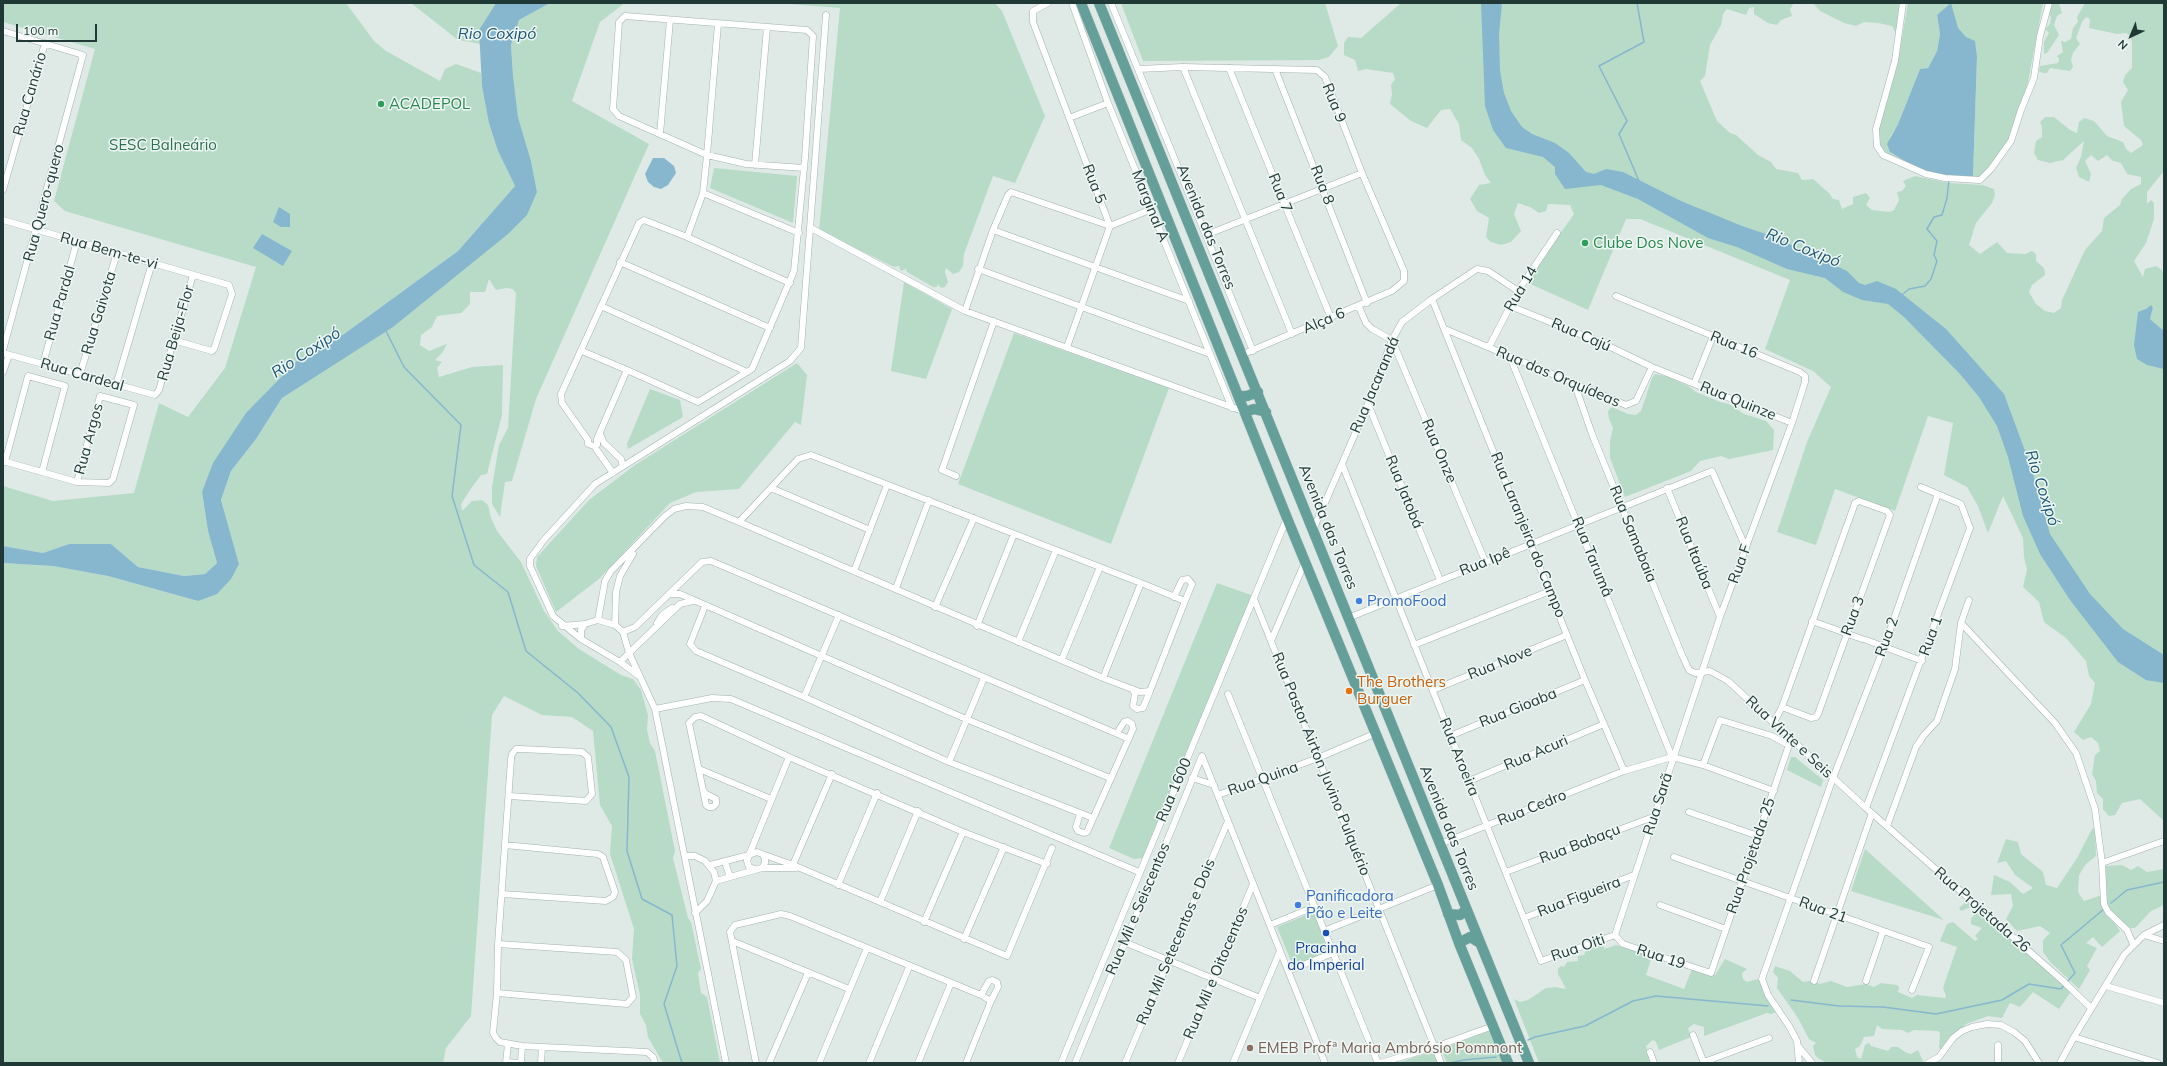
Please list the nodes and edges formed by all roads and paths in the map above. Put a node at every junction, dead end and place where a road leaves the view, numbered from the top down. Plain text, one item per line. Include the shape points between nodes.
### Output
1 (1048, 3) edge
2 (1072, 3) edge
3 (1080, 3) edge
4 (1100, 3) edge
5 (1111, 3) edge
6 (1903, 3) edge
7 (2049, 3) edge
8 (826, 15) dead end
9 (670, 20) junction
10 (718, 24) junction
11 (767, 27) junction
12 (3, 31) edge
13 (1112, 31) junction
14 (1093, 35) junction
15 (44, 43) junction
16 (1122, 60) junction
17 (1104, 61) junction
18 (1183, 67) junction
19 (1229, 68) junction
20 (1138, 69) junction
21 (1275, 69) junction
22 (1108, 103) junction
23 (1069, 118) junction
24 (660, 134) junction
25 (707, 155) junction
26 (755, 165) junction
27 (804, 168) junction
28 (1362, 173) junction
29 (1323, 188) junction
30 (3, 190) edge
31 (703, 193) junction
32 (1285, 204) junction
33 (1152, 209) junction
34 (3, 220) edge
35 (1244, 220) junction
36 (1110, 226) junction
37 (811, 228) junction
38 (37, 229) junction
39 (993, 230) junction
40 (798, 233) junction
41 (1557, 233) dead end
42 (1206, 235) junction
43 (687, 237) junction
44 (77, 241) junction
45 (117, 252) junction
46 (620, 262) junction
47 (152, 263) junction
48 (1096, 268) junction
49 (978, 269) junction
50 (193, 275) junction
51 (1404, 282) joint
52 (790, 284) junction
53 (1518, 290) junction
54 (1616, 296) dead end
55 (1432, 299) junction
56 (1189, 301) junction
57 (1367, 303) junction
58 (601, 306) junction
59 (1359, 306) junction
60 (1510, 306) junction
61 (1080, 308) junction
62 (965, 311) junction
63 (1331, 318) junction
64 (994, 321) junction
65 (770, 328) junction
66 (1445, 329) junction
67 (1292, 334) junction
68 (1713, 336) junction
69 (173, 340) junction
70 (1392, 340) junction
71 (1067, 346) junction
72 (1489, 347) junction
73 (582, 351) junction
74 (1253, 351) junction
75 (5, 353) edge
76 (1210, 354) junction
77 (1241, 355) junction
78 (1510, 356) junction
79 (3, 364) edge
80 (43, 364) junction
81 (1652, 367) junction
82 (627, 370) junction
83 (3, 372) edge
84 (747, 372) junction
85 (80, 374) junction
86 (116, 384) junction
87 (1694, 384) junction
88 (1575, 385) junction
89 (159, 390) joint
90 (1258, 392) junction
91 (1239, 396) junction
92 (1368, 404) junction
93 (1232, 408) junction
94 (1245, 412) junction
95 (1266, 412) junction
96 (1792, 423) junction
97 (599, 436) junction
98 (588, 440) junction
99 (594, 446) junction
100 (1780, 456) joint
101 (619, 458) junction
102 (4, 461) edge
103 (1342, 464) junction
104 (608, 466) junction
105 (623, 466) junction
106 (42, 472) junction
107 (613, 473) junction
108 (956, 476) dead end
109 (77, 482) junction
110 (887, 485) junction
111 (1921, 487) dead end
112 (771, 488) junction
113 (1667, 488) junction
114 (1938, 494) junction
115 (930, 500) junction
116 (1623, 506) junction
117 (974, 518) junction
118 (1287, 518) junction
119 (739, 522) junction
120 (1579, 524) junction
121 (870, 530) junction
122 (1313, 530) junction
123 (1014, 534) junction
124 (646, 535) junction
125 (1531, 543) junction
126 (1746, 548) junction
127 (1056, 550) junction
128 (1305, 562) junction
129 (1485, 562) junction
130 (1100, 567) junction
131 (854, 570) junction
132 (1440, 580) junction
133 (682, 582) junction
134 (1141, 583) junction
135 (604, 588) junction
136 (896, 588) junction
137 (1550, 591) junction
138 (616, 592) junction
139 (680, 594) junction
140 (668, 595) junction
141 (1174, 597) junction
142 (1254, 599) junction
143 (1395, 600) junction
144 (1969, 600) dead end
145 (693, 601) junction
146 (1185, 601) junction
147 (680, 604) junction
148 (601, 605) junction
149 (705, 606) junction
150 (615, 607) junction
151 (936, 607) junction
152 (673, 608) junction
153 (839, 615) junction
154 (647, 616) junction
155 (1720, 617) junction
156 (1348, 618) junction
157 (598, 620) junction
158 (1812, 621) junction
159 (1960, 623) junction
160 (585, 624) junction
161 (615, 625) junction
162 (657, 625) junction
163 (562, 626) junction
164 (977, 626) junction
165 (623, 632) junction
166 (1847, 634) junction
167 (1567, 635) junction
168 (581, 639) junction
169 (1272, 641) junction
170 (1018, 642) junction
171 (1414, 645) junction
172 (1884, 647) junction
173 (629, 653) junction
174 (821, 656) junction
175 (1062, 659) junction
176 (1922, 661) junction
177 (620, 662) junction
178 (1701, 672) junction
179 (639, 677) junction
180 (984, 678) junction
181 (1103, 678) junction
182 (1585, 680) junction
183 (1132, 689) junction
184 (1433, 690) junction
185 (1150, 691) junction
186 (1228, 694) dead end
187 (804, 697) junction
188 (1782, 707) junction
189 (655, 709) junction
190 (966, 719) junction
191 (1604, 724) junction
192 (1773, 724) junction
193 (1117, 733) junction
194 (1374, 734) junction
195 (1450, 736) junction
196 (1127, 738) junction
197 (1790, 742) junction
198 (790, 757) junction
199 (1672, 757) junction
200 (1318, 758) junction
201 (948, 762) junction
202 (1703, 765) junction
203 (699, 769) junction
204 (1624, 771) junction
205 (832, 774) junction
206 (1110, 778) junction
207 (1192, 778) junction
208 (1833, 778) junction
209 (1262, 779) junction
210 (1469, 781) junction
211 (1214, 785) junction
212 (703, 790) dead end
213 (1774, 790) junction
214 (877, 793) junction
215 (1218, 795) junction
216 (509, 796) junction
217 (771, 799) junction
218 (1866, 808) junction
219 (918, 811) junction
220 (1689, 812) dead end
221 (1872, 813) junction
222 (1080, 814) junction
223 (1653, 816) junction
224 (1093, 818) junction
225 (1228, 821) junction
226 (1487, 826) junction
227 (1887, 826) junction
228 (963, 832) junction
229 (1758, 836) junction
230 (2164, 841) edge
231 (753, 842) junction
232 (1440, 844) junction
233 (505, 845) junction
234 (1004, 847) junction
235 (1052, 848) dead end
236 (759, 853) junction
237 (749, 855) junction
238 (685, 856) junction
239 (1674, 857) dead end
240 (725, 862) junction
241 (2102, 863) junction
242 (1047, 864) junction
243 (710, 866) junction
244 (794, 867) junction
245 (758, 869) junction
246 (1140, 872) junction
247 (1506, 872) junction
248 (1634, 875) junction
249 (730, 877) junction
250 (716, 881) junction
251 (1742, 882) junction
252 (1253, 884) junction
253 (1438, 884) junction
254 (838, 886) junction
255 (502, 894) junction
256 (1790, 898) junction
257 (880, 902) junction
258 (1660, 905) dead end
259 (1314, 907) junction
260 (1466, 908) junction
261 (1379, 910) junction
262 (695, 913) junction
263 (1448, 914) junction
264 (1836, 916) junction
265 (1524, 918) junction
266 (924, 922) junction
267 (1270, 925) junction
268 (2164, 925) edge
269 (1726, 929) junction
270 (1324, 931) junction
271 (1883, 931) junction
272 (1615, 935) junction
273 (2144, 935) junction
274 (964, 939) junction
275 (2164, 941) edge
276 (732, 942) junction
277 (1124, 942) junction
278 (1459, 943) junction
279 (1480, 943) junction
280 (498, 944) junction
281 (2133, 944) junction
282 (866, 948) junction
283 (1280, 951) junction
284 (1333, 953) junction
285 (1168, 960) junction
286 (1541, 961) joint
287 (909, 967) junction
288 (1288, 971) junction
289 (808, 973) junction
290 (1711, 973) joint
291 (1213, 979) junction
292 (1814, 981) dead end
293 (1866, 981) dead end
294 (951, 984) junction
295 (2106, 986) junction
296 (849, 989) junction
297 (1912, 990) dead end
298 (498, 993) junction
299 (981, 995) junction
300 (1260, 998) junction
301 (991, 1001) junction
302 (2164, 1003) edge
303 (2091, 1008) junction
304 (1493, 1026) junction
305 (1693, 1035) dead end
306 (2074, 1037) junction
307 (1769, 1038) dead end
308 (508, 1044) junction
309 (1998, 1045) dead end
310 (522, 1046) junction
311 (1798, 1046) junction
312 (542, 1047) junction
313 (1434, 1047) junction
314 (1650, 1052) dead end
315 (1939, 1060) edge
316 (506, 1062) edge
317 (1441, 1062) edge
318 (1704, 1062) edge
319 (521, 1063) edge
320 (541, 1063) edge
321 (655, 1063) edge
322 (726, 1063) edge
323 (756, 1063) edge
324 (769, 1063) edge
325 (819, 1063) edge
326 (869, 1063) edge
327 (918, 1063) edge
328 (966, 1063) edge
329 (1061, 1063) edge
330 (1075, 1063) edge
331 (1125, 1063) edge
332 (1178, 1063) edge
333 (1233, 1063) edge
334 (1325, 1063) edge
335 (1379, 1063) edge
336 (1508, 1063) edge
337 (1529, 1063) edge
338 (1654, 1063) edge
339 (1800, 1063) edge
340 (1812, 1063) edge
341 (1928, 1063) edge
342 (1998, 1063) edge
343 (2039, 1063) edge
344 (2060, 1063) edge
345 (2158, 1063) edge

1 - 23 street, Rua 5 via 1034,11 1033,22
2 - 22 street, Marginal A
3 - 14 main road
4 - 13 main road, Avenida das Torres
5 - 20 street
6 - 7 street via 1895,61 1876,129 1876,143 1884,155 1917,171 1945,178 1980,180 2011,141 2020,110 2034,78 2040,36
8 - 37 street
9 - 10 street
9 - 24 street
9 - 24 street via 625,16 618,22 613,109 619,116
10 - 11 street
10 - 25 street
11 - 26 street
11 - 27 street via 807,30 813,36
12 - 15 street
13 - 14 main road
13 - 16 main road, Avenida das Torres
14 - 17 main road
15 - 30 street, Rua Canário
15 - 38 street, Rua Quero-quero via 84,55
16 - 17 main road via 1114,56
16 - 77 main road, Avenida das Torres
17 - 91 main road
18 - 19 street, Rua 9
18 - 20 street, Rua 9
18 - 35 street
19 - 21 street, Rua 9
19 - 32 street, Rua 7
20 - 42 street
21 - 28 street, Rua 9 via 1313,68 1321,73
21 - 29 street, Rua 8
22 - 23 street
22 - 33 street, Marginal A
23 - 36 street, Rua 5
24 - 25 street
25 - 26 street
25 - 31 street
26 - 27 street
27 - 40 street
28 - 29 street
28 - 51 street, Rua 9 via 1404,271
29 - 32 street
29 - 57 street, Rua 8
31 - 40 street
31 - 43 street
32 - 35 street
32 - 63 street, Rua 7
33 - 36 street
33 - 56 street, Marginal A
34 - 38 street, Rua Bem-te-vi
35 - 42 street
35 - 67 street
36 - 39 street via 1011,192
36 - 48 street
37 - 62 street
37 - 105 street via 802,340 801,348 795,357
38 - 44 street, Rua Bem-te-vi
38 - 75 street, Rua Quero-quero
39 - 48 street
39 - 49 street
40 - 52 street
41 - 53 street, Rua 14
42 - 74 street
43 - 46 street via 644,220 639,223
43 - 52 street
44 - 45 street, Rua Bem-te-vi
44 - 80 street, Rua Pardal
45 - 47 street, Rua Bem-te-vi
45 - 85 street, Rua Gaivota
46 - 58 street
46 - 65 street
47 - 50 street, Rua Bem-te-vi
47 - 86 street
48 - 56 street
48 - 61 street
49 - 61 street
49 - 62 street
50 - 69 street, Rua Beija-Flor
50 - 69 street via 224,283 231,289 232,294 212,351
51 - 57 street, Alça 6
52 - 65 street
53 - 55 street, Rua Jacarandá via 1488,270 1477,269
53 - 60 street, Rua 14
54 - 68 street, Rua 16
55 - 66 street, Rua Laranjeira do Campo
55 - 70 street, Rua Jacarandá via 1402,322
56 - 76 street, Marginal A
57 - 59 street, Alça 6
58 - 73 street
58 - 84 street
59 - 63 street, Alça 6
59 - 70 street via 1366,323
60 - 72 street, Rua 14
60 - 81 street, Rua Cajú via 1600,342
61 - 71 street
61 - 76 street
62 - 64 street
63 - 67 street, Alça 6
64 - 71 street
64 - 108 street via 942,470
65 - 84 street via 752,369
66 - 72 street, Rua das Orquídeas
66 - 125 street, Rua Laranjeira do Campo
67 - 74 street, Alça 6
68 - 87 street
68 - 96 street, Rua 16 via 1805,376
69 - 89 street, Rua Beija-Flor
70 - 92 street, Rua Jacarandá
70 - 129 street, Rua Onze
71 - 93 street
72 - 78 street, Rua das Orquídeas
73 - 82 street
73 - 98 street via 561,394 562,403
74 - 77 street, Alça 6
75 - 79 street
75 - 80 street, Rua Cardeal
75 - 83 street
76 - 93 street, Marginal A
77 - 90 main road, Avenida das Torres
78 - 88 street, Rua das Orquídeas
78 - 120 street, Rua Tarumâ
80 - 85 street, Rua Cardeal
81 - 87 street, Rua Quinze
81 - 88 street, Rua das Orquídeas via 1636,401 1630,406
82 - 84 street via 698,402
82 - 97 street
85 - 86 street, Rua Cardeal
86 - 89 street, Rua Cardeal via 151,395 155,395
87 - 96 street, Rua Quinze
88 - 116 street, Rua Samabaia via 1592,434
90 - 91 main road
90 - 95 main road, Avenida das Torres
91 - 94 main road
92 - 103 street, Rua Jacarandá
92 - 132 street, Rua Jatobá
93 - 94 street
94 - 95 main road via 1254,409
94 - 118 main road
95 - 122 main road, Avenida das Torres
96 - 100 street, Rua Quinze
97 - 98 street via 592,436
97 - 99 street
97 - 101 street
98 - 99 street via 591,446
99 - 104 street
100 - 126 street, Rua F
101 - 104 street via 612,458 608,461
101 - 105 street via 623,461
102 - 106 street
102 - 106 street via 28,376 65,386
103 - 122 street, Rua Jacarandá
103 - 143 street, Rua Aroeira
104 - 107 street
105 - 107 street
106 - 109 street
107 - 163 street via 595,484 543,540 530,559 530,566 553,616
109 - 109 street, Rua Argos via 100,396 134,405 113,479 110,483
110 - 112 street via 811,455 798,459
110 - 115 street
110 - 121 street
111 - 114 street, Rua 1
112 - 119 street
112 - 121 street
113 - 116 street, Rua Ipê
113 - 126 street, Rua Ipê via 1712,471
113 - 155 street, Rua Itaúba
114 - 172 street, Rua 2
114 - 176 street, Rua 1 via 1961,504 1970,528
115 - 117 street
115 - 136 street
116 - 120 street, Rua Ipê
116 - 178 street, Rua Samabaia via 1685,663 1691,671
117 - 123 street
117 - 151 street
118 - 128 main road
118 - 142 street, Rua 1600
119 - 124 street via 703,507 686,506 674,509
119 - 131 street
120 - 125 street, Rua Ipê
120 - 199 street, Rua Tarumâ
121 - 131 street
122 - 156 main road, Avenida das Torres
123 - 127 street
123 - 164 street
124 - 135 street via 611,572
124 - 138 street via 624,566
125 - 129 street, Rua Ipê
125 - 137 street, Rua Laranjeira do Campo
126 - 155 street, Rua F
127 - 130 street
127 - 170 street
128 - 169 street
128 - 194 main road
129 - 132 street, Rua Ipê
130 - 134 street
130 - 175 street
131 - 136 street
132 - 143 street, Rua Ipê
133 - 139 street
133 - 140 street
133 - 153 street via 702,562 711,561
134 - 141 street
134 - 181 street
135 - 138 street
135 - 148 street
136 - 151 street
137 - 167 street, Rua Laranjeira do Campo
137 - 171 street
138 - 150 street
139 - 140 street
139 - 145 street
139 - 147 street
140 - 152 street via 668,604
140 - 154 street
141 - 146 street
141 - 146 street via 1182,580 1188,579 1192,584
142 - 169 street, Rua Pastor Airton Juvino Pulquério
142 - 246 street, Rua 1600
143 - 156 street, Rua Ipê
143 - 171 street, Rua Aroeira
144 - 159 street
145 - 147 street
145 - 149 street
146 - 185 street
147 - 152 street
148 - 150 street
148 - 157 street
149 - 174 street
149 - 187 street via 690,644 692,649
150 - 161 street
151 - 164 street
152 - 162 street
153 - 174 street
153 - 180 street
154 - 162 street via 652,617
154 - 165 street via 635,627
155 - 178 street, Rua F
156 - 232 main road, Avenida das Torres
157 - 160 street
157 - 161 street
158 - 166 street
158 - 166 street, Rua 3 via 1857,502 1887,511 1890,515
158 - 188 street
159 - 227 street via 1956,669 1937,721 1916,747
159 - 241 street via 2055,722 2076,753 2095,809
160 - 163 street
160 - 168 street via 581,630
161 - 165 street
162 - 173 street
163 - 168 street
164 - 170 street
165 - 173 street
166 - 172 street
166 - 188 street, Rua 3 via 1817,716 1811,718
167 - 182 street, Rua Laranjeira do Campo
167 - 184 street, Rua Nove
168 - 177 street
169 - 200 street, Rua Pastor Airton Juvino Pulquério
170 - 175 street
171 - 184 street, Rua Aroeira
172 - 176 street
172 - 208 street, Rua 2
173 - 177 street
173 - 179 street
174 - 187 street
174 - 190 street
175 - 181 street
176 - 218 street, Rua 1
177 - 179 street
178 - 192 street, Rua Vinte e Seis via 1710,671 1723,677
178 - 199 street, Rua Sarã
179 - 189 street
180 - 190 street
180 - 193 street
181 - 183 street
182 - 191 street, Rua Laranjeira do Campo
182 - 195 street, Rua Gioaba
183 - 185 street via 1140,692
183 - 185 street via 1135,693 1133,706 1137,709 1143,708
184 - 195 street, Rua Aroeira
186 - 209 street
187 - 201 street
188 - 192 street
189 - 238 street
189 - 246 street via 712,698 731,699
190 - 201 street
190 - 206 street
191 - 204 street, Rua Laranjeira do Campo
191 - 210 street, Rua Acuri
192 - 197 street, Rua Vinte e Seis
193 - 196 street
193 - 196 street via 1121,725 1128,721 1133,729
194 - 200 street, Rua Quina
194 - 253 main road
195 - 210 street, Rua Aroeira
196 - 206 street
197 - 202 street via 1720,720
197 - 208 street, Rua Vinte e Seis
197 - 213 street, Rua Projetada 25
198 - 203 street via 702,716 695,717 689,723
198 - 205 street
198 - 217 street
199 - 202 street
199 - 204 street, Rua Cedro
199 - 223 street, Rua Sarã
200 - 209 street, Rua Quina
200 - 261 street, Rua Pastor Airton Juvino Pulquério
201 - 222 street
202 - 213 street
203 - 212 street
203 - 217 street
204 - 226 street, Rua Cedro
205 - 214 street
205 - 244 street
206 - 224 street
207 - 211 street
207 - 211 street, Rua Mil e Seiscentos via 1202,756
207 - 277 street, Rua Mil e Seiscentos
208 - 218 street, Rua Vinte e Seis
208 - 256 street, Rua 2
209 - 215 street, Rua Quina
209 - 259 street
210 - 226 street, Rua Aroeira
211 - 215 street
213 - 229 street, Rua Projetada 25
214 - 219 street
214 - 254 street
215 - 225 street
216 - 216 street via 586,801 592,794 588,757 582,752 516,749 511,759
216 - 233 street
217 - 231 street
218 - 221 street, Rua Vinte e Seis
219 - 228 street
219 - 257 street
220 - 229 street
221 - 227 street, Rua Projetada 26
221 - 264 street
222 - 224 street
222 - 224 street via 1076,826 1078,831 1084,834
223 - 247 street, Rua Babaçu
223 - 248 street, Rua Sarã
225 - 252 street
225 - 285 street, Rua Mil Setecentos e Dois
226 - 232 street, Rua Cedro
226 - 247 street, Rua Aroeira
227 - 303 street, Rua Projetada 26 via 2066,983
228 - 234 street
228 - 266 street
229 - 251 street, Rua Projetada 25
230 - 241 street
231 - 236 street
231 - 237 street
232 - 260 main road, Avenida das Torres
233 - 255 street
233 - 255 street via 598,854 603,857 615,892 606,902
234 - 242 street
234 - 274 street
235 - 242 street
236 - 237 street
236 - 244 street
236 - 245 street via 765,861
237 - 240 street
237 - 245 street via 748,864
238 - 243 street via 699,858
238 - 262 street
239 - 251 street, Rua 21
240 - 243 street
240 - 249 street
241 - 281 street via 2104,904 2108,912 2127,930
242 - 274 street via 1008,956
243 - 250 street
244 - 245 street
244 - 254 street
245 - 249 street
246 - 329 street, Rua 1600
247 - 265 street, Rua Aroeira
248 - 265 street, Rua Figueira
248 - 272 street, Rua Sarã
249 - 250 street
250 - 262 street via 707,901
251 - 256 street, Rua 21
251 - 269 street, Rua Projetada 25
252 - 267 street
252 - 291 street, Rua Mil e Oitocentos
253 - 261 street
253 - 263 main road
254 - 257 street
255 - 280 street
256 - 264 street, Rua 21
256 - 311 street, Rua 2 via 1762,979 1768,995 1789,1026
257 - 266 street
258 - 269 street
259 - 267 street
259 - 270 street
260 - 263 main road via 1460,915
260 - 279 main road, Avenida das Torres
261 - 270 street
261 - 313 street, Rua Pastor Airton Juvino Pulquério
262 - 322 street
263 - 278 main road
264 - 271 street, Rua 21
264 - 292 street
265 - 286 street, Rua Aroeira
266 - 274 street
267 - 283 street
268 - 273 street
269 - 290 street, Rua Projetada 25
270 - 284 street
271 - 293 street
271 - 297 street, Rua 21 via 1929,947
272 - 286 street, Rua Oiti
272 - 290 street, Rua 19 via 1623,944
273 - 275 street
273 - 281 street
276 - 282 street via 730,932 735,925 781,914
276 - 289 street
276 - 323 street
277 - 285 street
277 - 330 street, Rua Mil e Seiscentos
278 - 279 main road via 1470,938
278 - 304 main road
279 - 337 main road, Avenida das Torres
280 - 298 street
280 - 298 street via 617,952 626,960 633,997 627,1004
281 - 295 street
282 - 287 street
282 - 296 street
283 - 288 street
283 - 300 street
284 - 288 street
284 - 335 street
285 - 291 street
285 - 331 street, Rua Mil Setecentos e Dois
287 - 294 street
287 - 326 street
288 - 334 street
289 - 296 street
289 - 324 street
291 - 300 street
291 - 332 street, Rua Mil e Oitocentos
294 - 299 street
294 - 327 street
295 - 302 street
295 - 303 street
296 - 325 street
298 - 308 street via 494,1033 500,1042
299 - 301 street
299 - 301 street via 989,981 997,982 998,987
300 - 333 street
301 - 328 street
303 - 306 street
304 - 313 street
304 - 336 main road
305 - 318 street
306 - 344 street
306 - 345 street
307 - 318 street
308 - 310 street
308 - 316 street
309 - 342 street
310 - 312 street
310 - 319 street
311 - 339 street
311 - 340 street
312 - 320 street
312 - 321 street via 648,1052
313 - 317 street, Rua Pastor Airton Juvino Pulquério
313 - 335 street
314 - 338 street
315 - 341 street
315 - 343 street via 1953,1038 1962,1031 1987,1024 2001,1026 2014,1032 2025,1041
316 - 319 street

